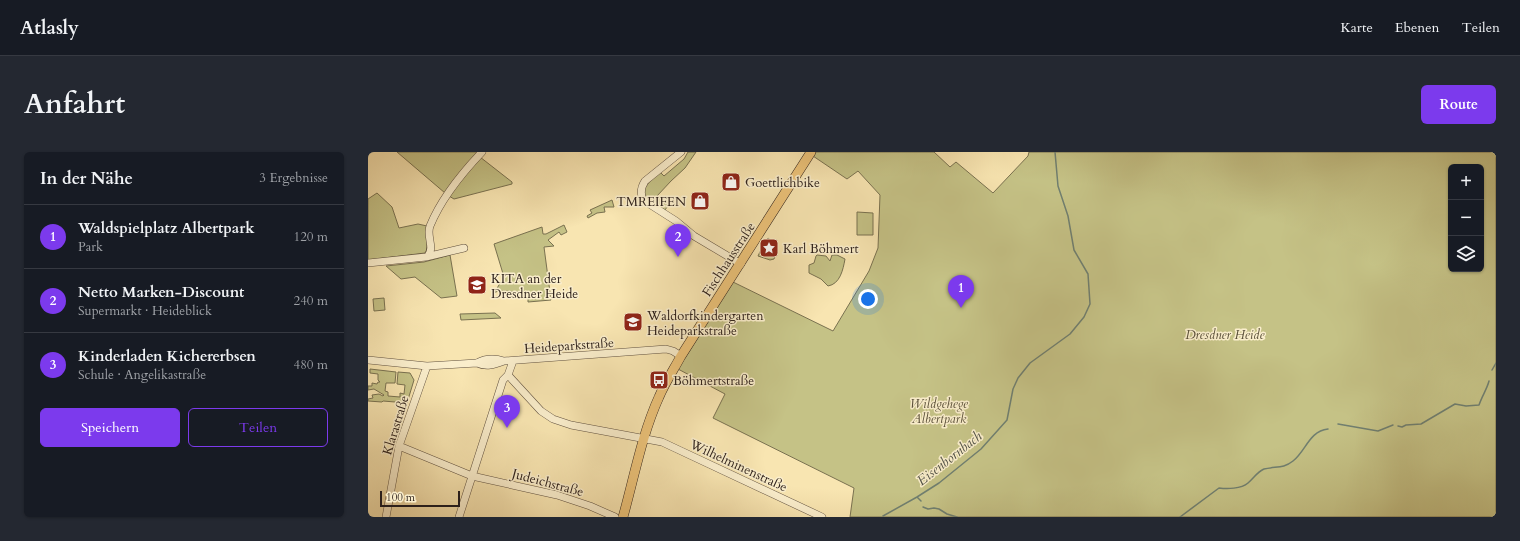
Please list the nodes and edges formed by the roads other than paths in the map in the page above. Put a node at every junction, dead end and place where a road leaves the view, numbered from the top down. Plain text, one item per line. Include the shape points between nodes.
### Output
1 (482, 152) edge
2 (681, 152) edge
3 (811, 152) edge
4 (464, 248) dead end
5 (428, 256) junction
6 (368, 263) edge
7 (741, 264) junction
8 (681, 356) junction
9 (368, 360) edge
10 (513, 361) junction
11 (427, 366) junction
12 (508, 375) junction
13 (645, 438) junction
14 (399, 446) junction
15 (472, 476) junction
16 (386, 517) edge
17 (459, 517) edge
18 (615, 517) edge
19 (623, 517) edge
20 (822, 517) edge

1 - 5 street via 446,196 430,226 431,250
2 - 7 street via 645,181 641,195 643,200 694,236
3 - 7 main road, Fischhausstraße
4 - 5 street
5 - 6 street
7 - 8 main road, Fischhausstraße
8 - 10 street, Heideparkstraße via 666,349
8 - 13 main road, Fischhausstraße via 659,397
9 - 11 street, Heideparkstraße
10 - 11 street, Heideparkstraße via 496,358 477,363
10 - 12 street
11 - 14 street, Klarastraße
12 - 13 street via 541,411 553,419 570,425
12 - 15 street via 503,380
13 - 19 main road, Fischhausstraße
13 - 20 street, Wilhelminenstraße via 662,442
14 - 15 street, Judeichstraße
14 - 16 street, Klarastraße
15 - 17 street
15 - 18 street, Judeichstraße via 557,495

